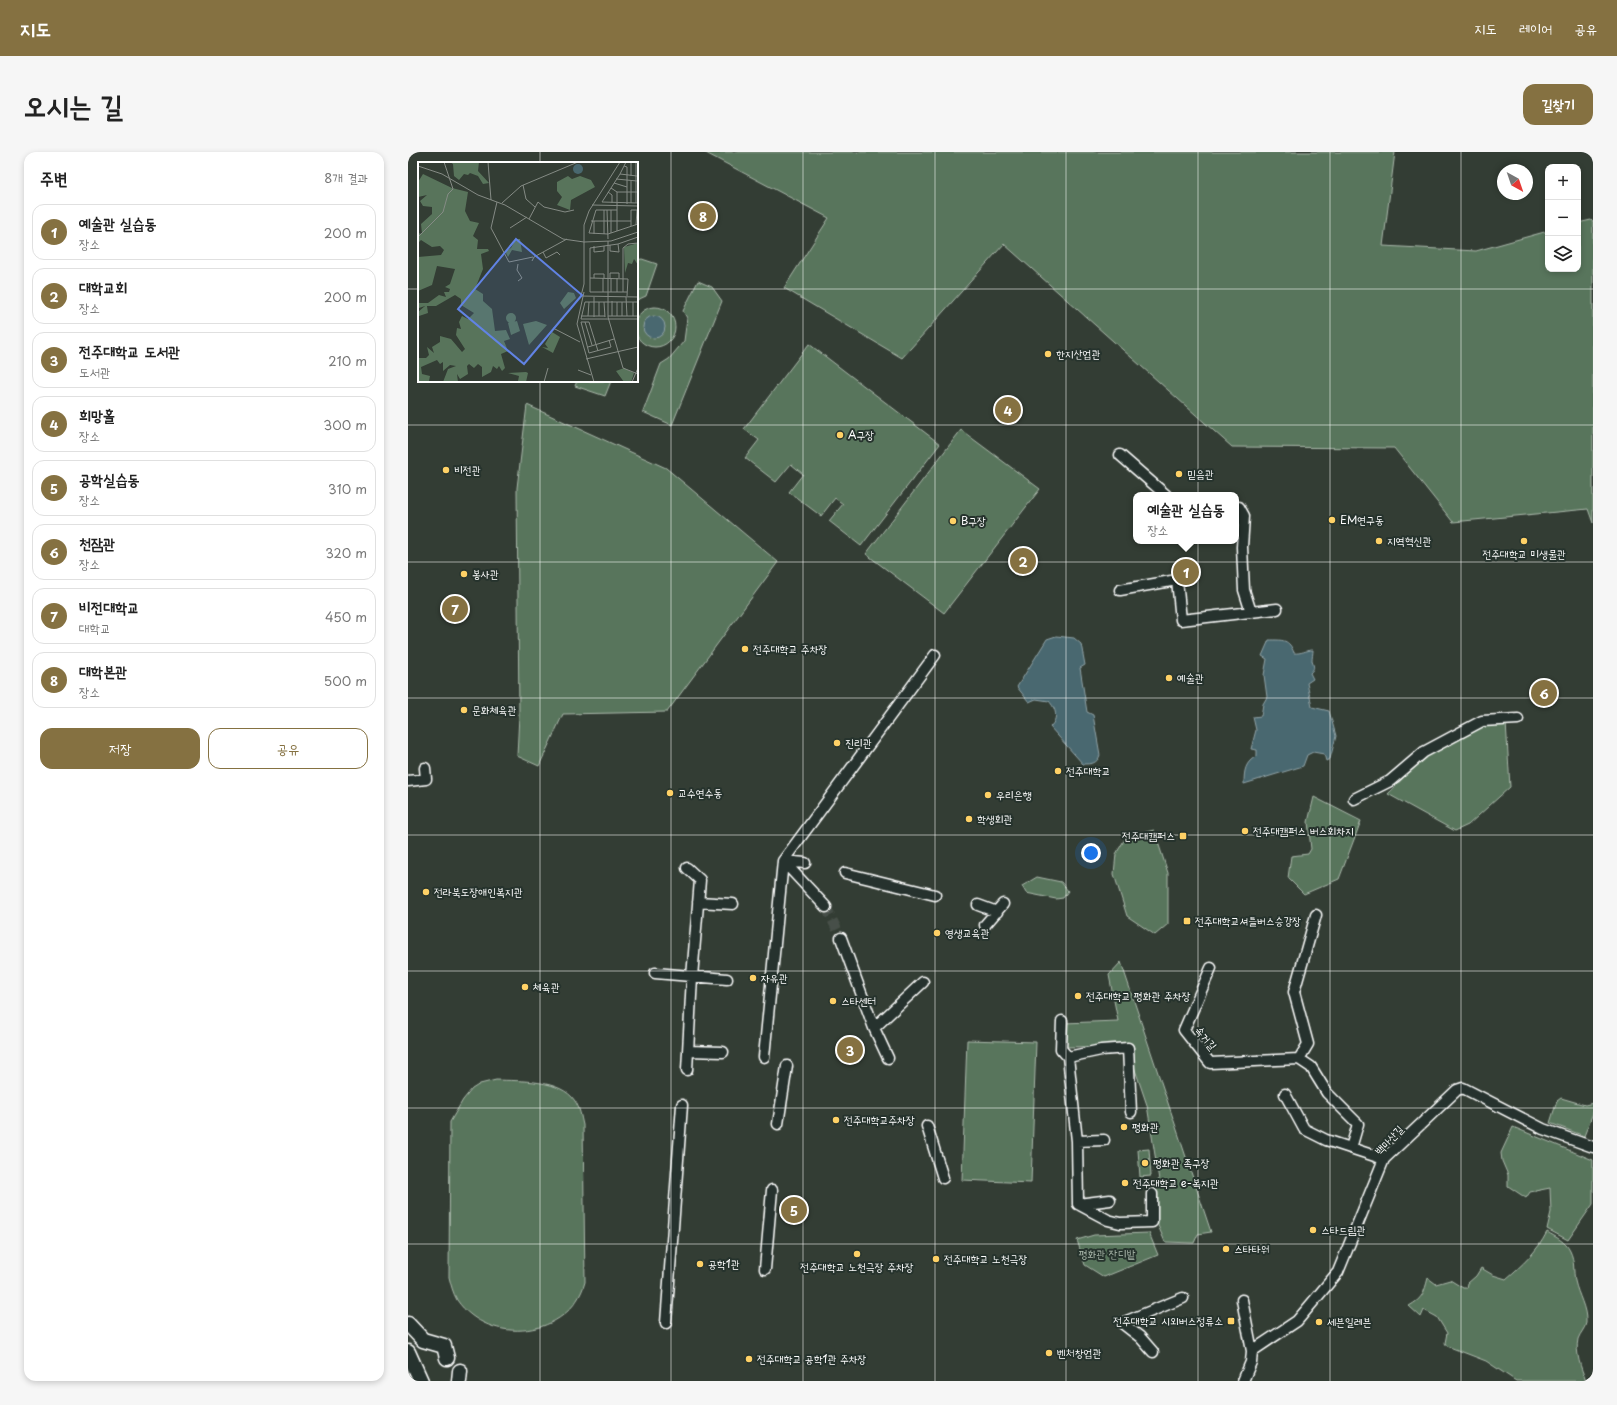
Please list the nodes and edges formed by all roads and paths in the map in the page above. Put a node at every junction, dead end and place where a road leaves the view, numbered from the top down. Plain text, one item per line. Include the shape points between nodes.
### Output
1 (1120, 455) dead end
2 (1163, 492) edge
3 (1239, 507) edge
4 (1120, 590) dead end
5 (1277, 609) dead end
6 (1251, 612) junction
7 (935, 655) dead end
8 (1518, 719) dead end
9 (425, 768) dead end
10 (408, 781) edge
11 (1354, 799) dead end
12 (783, 861) junction
13 (805, 863) dead end
14 (687, 868) dead end
15 (845, 872) dead end
16 (935, 895) dead end
17 (698, 902) junction
18 (733, 904) dead end
19 (978, 905) dead end
20 (826, 908) tunnel mouth
21 (1316, 915) dead end
22 (985, 925) dead end
23 (841, 938) tunnel mouth
24 (1211, 968) dead end
25 (654, 974) dead end
26 (692, 977) junction
27 (727, 980) dead end
28 (923, 982) dead end
29 (1062, 1021) dead end
30 (874, 1028) junction
31 (688, 1051) junction
32 (723, 1052) dead end
33 (764, 1057) dead end
34 (1068, 1057) junction
35 (888, 1058) dead end
36 (1299, 1058) junction
37 (787, 1066) dead end
38 (687, 1070) dead end
39 (1285, 1094) dead end
40 (682, 1105) dead end
41 (1131, 1112) dead end
42 (778, 1124) dead end
43 (927, 1126) dead end
44 (1077, 1140) junction
45 (1104, 1140) dead end
46 (1593, 1147) edge
47 (1351, 1148) junction
48 (1384, 1159) junction
49 (943, 1178) dead end
50 (772, 1190) dead end
51 (1152, 1194) dead end
52 (1110, 1200) dead end
53 (1078, 1204) junction
54 (765, 1269) dead end
55 (1183, 1298) dead end
56 (1242, 1300) dead end
57 (666, 1323) dead end
58 (408, 1324) edge
59 (1252, 1351) junction
60 (408, 1352) edge
61 (1154, 1352) dead end
62 (447, 1358) dead end
63 (411, 1366) edge
64 (417, 1380) edge
65 (1243, 1381) edge

1 - 2 street
3 - 6 street via 1244,516 1244,590
4 - 6 street via 1177,580 1181,620
5 - 6 street
7 - 12 street
8 - 11 street via 1482,721 1424,752 1390,781
9 - 10 street via 426,779
12 - 13 street
12 - 20 street
12 - 33 street
14 - 17 street via 700,880
15 - 16 street
17 - 18 street
17 - 26 street
19 - 22 street via 1000,908
21 - 36 street via 1294,992 1308,1044
23 - 30 street
24 - 36 street, 속거길 via 1184,1030 1210,1063
25 - 26 street
26 - 27 street
26 - 31 street
28 - 30 street
29 - 34 street via 1061,1049
30 - 35 street
31 - 32 street
31 - 38 street
34 - 41 street via 1101,1050 1128,1048
34 - 44 street
36 - 47 street via 1311,1067 1327,1093 1358,1124
37 - 42 street
39 - 47 street via 1304,1128 1326,1140
40 - 57 street
43 - 49 street
44 - 45 street
44 - 53 street
46 - 48 street, 백마산길 via 1543,1129 1464,1088 1453,1094
47 - 48 street
48 - 59 street, 백마산길 via 1338,1272 1298,1321
50 - 54 street
51 - 53 street via 1152,1222 1120,1223 1108,1220
52 - 53 street
55 - 61 street via 1122,1323
56 - 59 street
58 - 62 street via 423,1340 444,1346
59 - 65 street via 1251,1362
60 - 63 street
63 - 64 street

